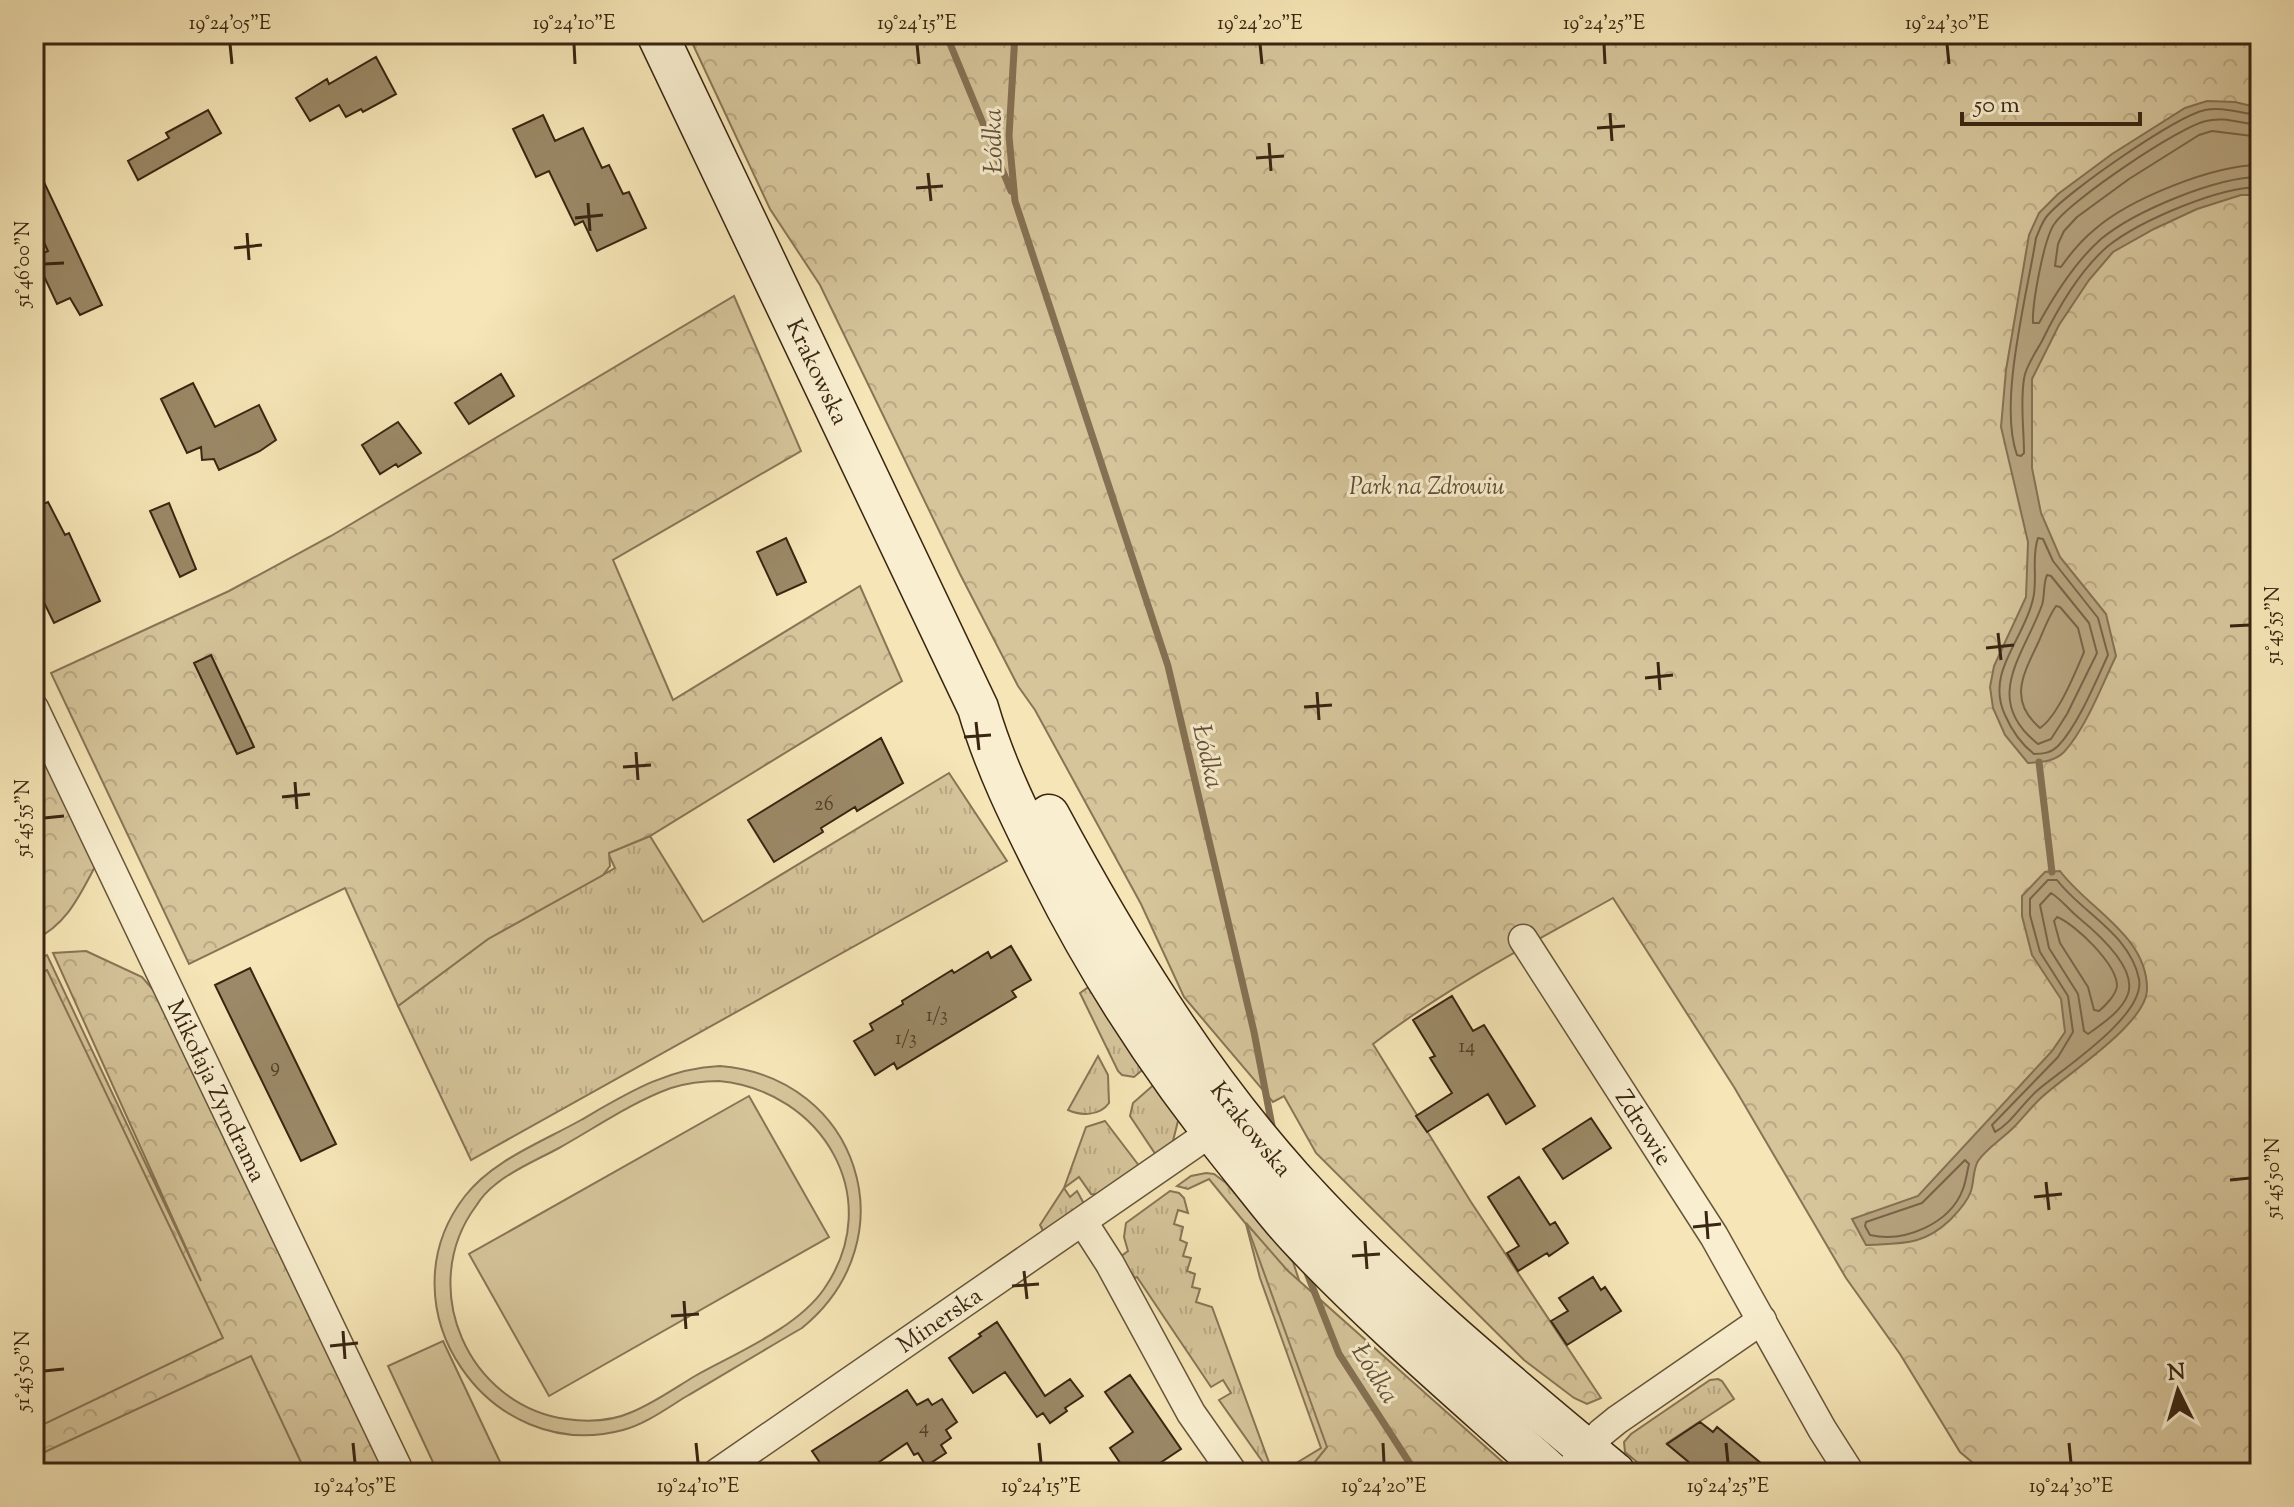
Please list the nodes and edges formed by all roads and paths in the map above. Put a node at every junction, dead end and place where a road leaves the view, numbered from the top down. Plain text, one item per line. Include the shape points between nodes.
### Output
1 (657, 34) edge
2 (34, 708) edge
3 (1523, 939) dead end
4 (1235, 1126) junction
5 (1287, 1197) junction
6 (1083, 1222) junction
7 (1762, 1320) junction
8 (1590, 1465) edge
9 (400, 1473) edge
10 (717, 1473) edge
11 (1233, 1473) edge
12 (1551, 1473) edge
13 (1850, 1473) edge

1 - 4 main road, Krakowska via 978,708 1004,784 1077,930 1162,1067
2 - 9 street, Mikołaja Zyndrama
3 - 7 street, Zdrowie
4 - 5 main road, Krakowska
4 - 6 street, Minerska
5 - 8 main road, Krakowska via 1432,1318
5 - 12 main road, Krakowska via 1326,1265
6 - 10 street, Minerska
6 - 11 street via 1186,1405
7 - 8 street via 1601,1433
7 - 13 street, Zdrowie

